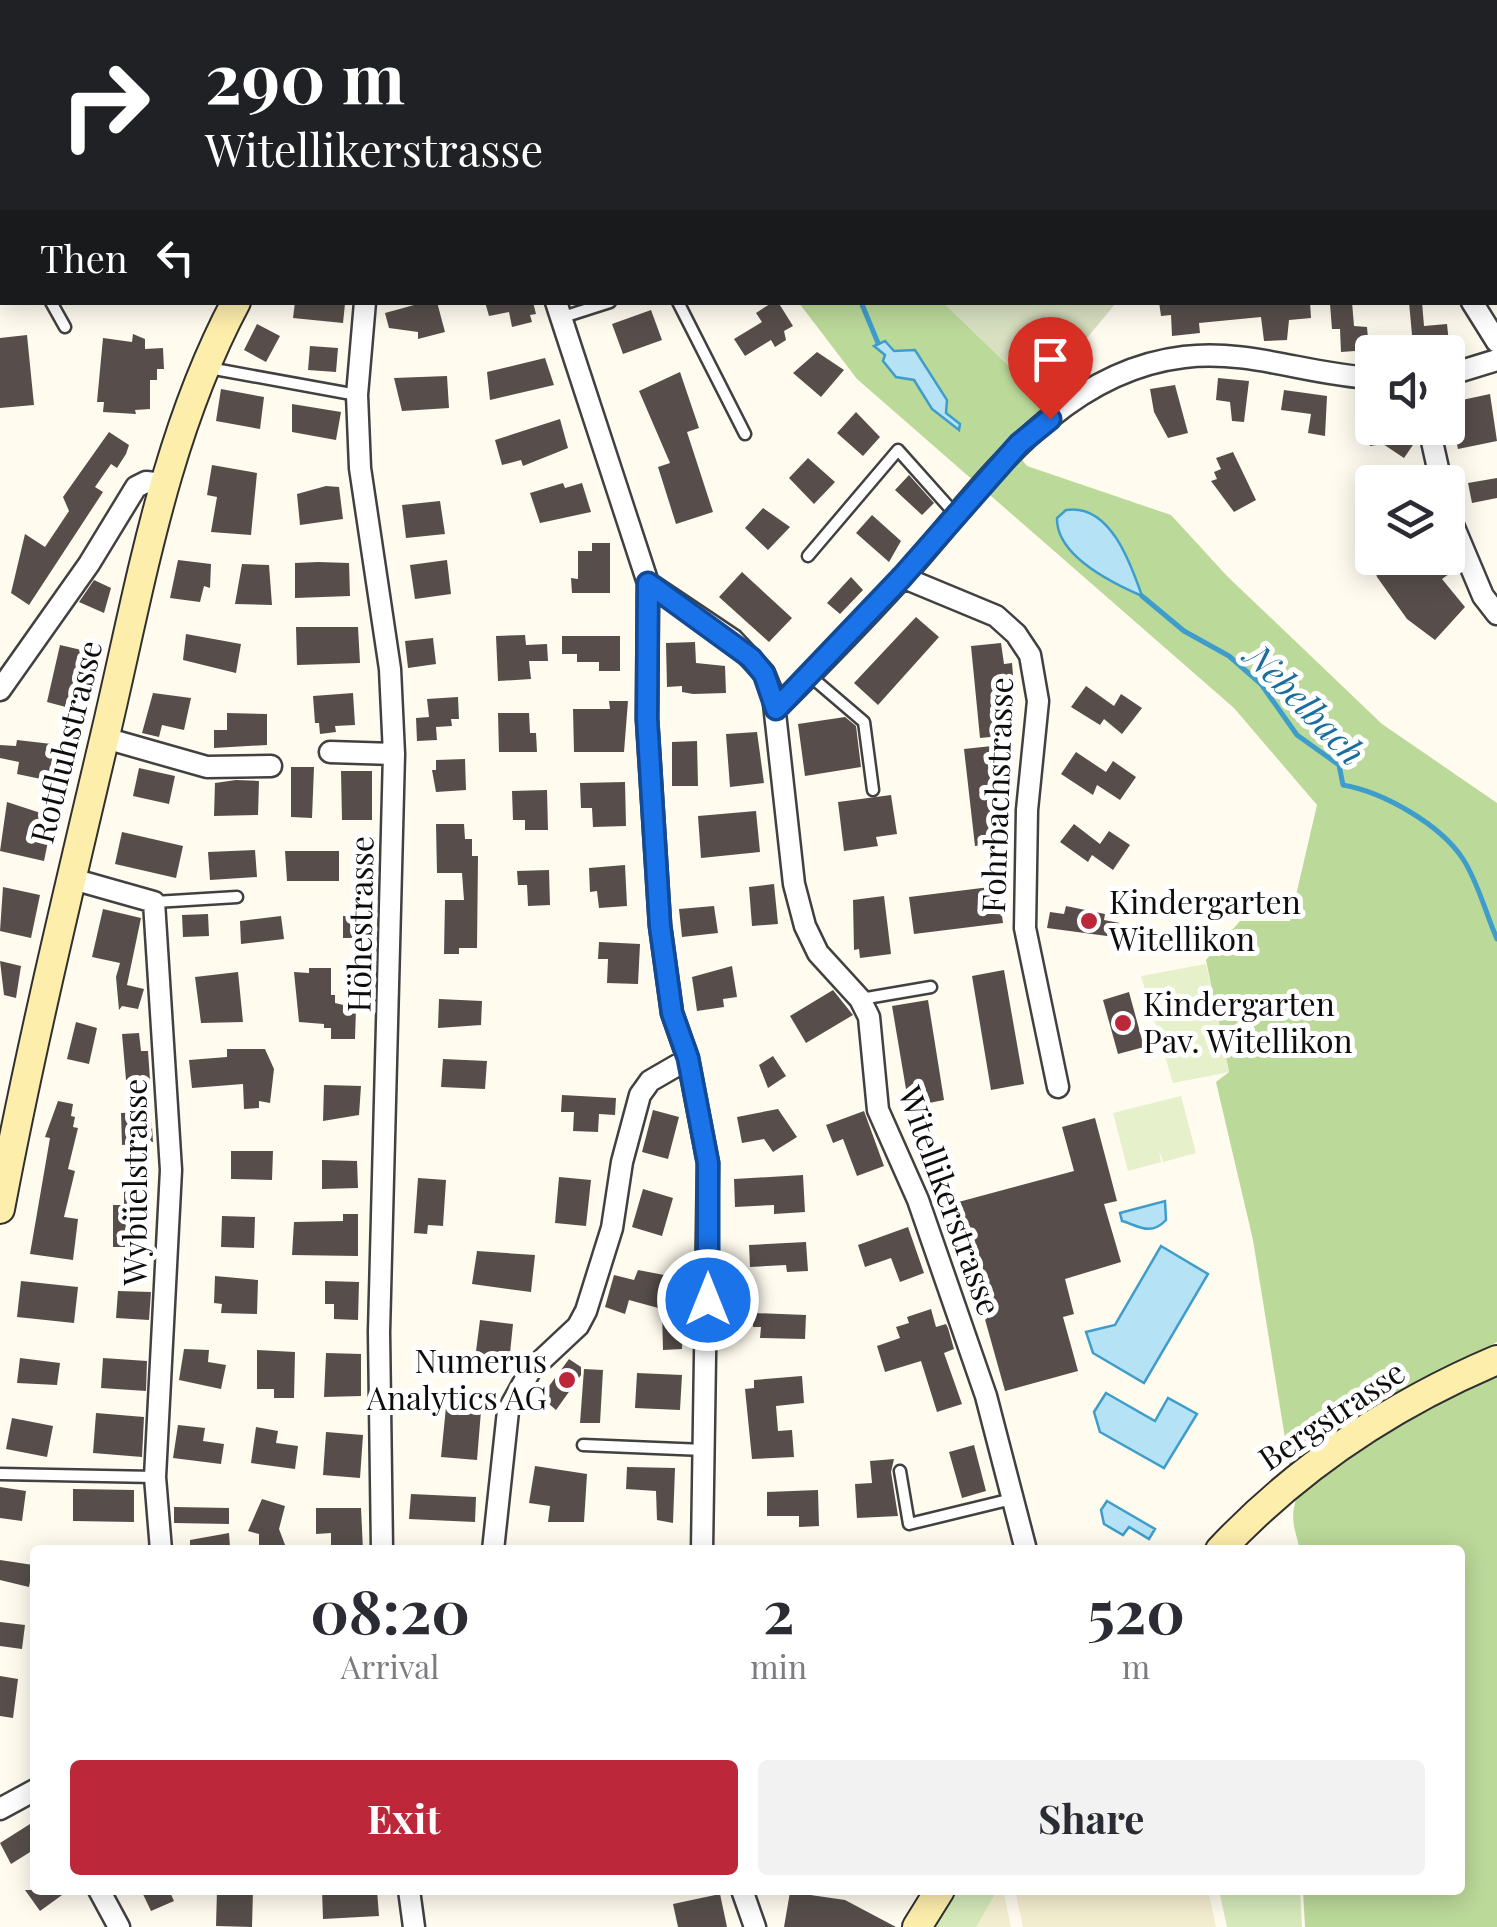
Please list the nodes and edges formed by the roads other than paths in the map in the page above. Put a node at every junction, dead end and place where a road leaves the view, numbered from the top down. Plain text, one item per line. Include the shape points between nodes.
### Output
1 (54, 305) edge
2 (234, 305) edge
3 (364, 305) edge
4 (590, 305) edge
5 (680, 305) edge
6 (1474, 305) edge
7 (558, 310) edge
8 (65, 327) dead end
9 (1497, 342) edge
10 (1497, 360) edge
11 (203, 367) junction
12 (1465, 369) edge
13 (1355, 375) edge
14 (357, 395) junction
15 (745, 434) dead end
16 (164, 484) junction
17 (957, 515) junction
18 (1465, 554) edge
19 (808, 556) dead end
20 (902, 577) junction
21 (648, 583) junction
22 (1497, 614) edge
23 (810, 676) junction
24 (0, 690) edge
25 (776, 709) junction
26 (105, 738) junction
27 (330, 752) dead end
28 (394, 754) junction
29 (271, 766) dead end
30 (873, 790) dead end
31 (69, 878) junction
32 (237, 897) dead end
33 (154, 902) junction
34 (931, 986) dead end
35 (860, 999) junction
36 (688, 1058) junction
37 (1058, 1088) dead end
38 (0, 1209) edge
39 (1497, 1360) edge
40 (583, 1444) dead end
41 (704, 1450) junction
42 (900, 1471) dead end
43 (0, 1474) edge
44 (154, 1477) junction
45 (1012, 1500) junction
46 (160, 1545) edge
47 (382, 1545) edge
48 (493, 1545) edge
49 (702, 1545) edge
50 (1025, 1545) edge
51 (1225, 1545) edge
52 (30, 1801) edge
53 (0, 1809) edge
54 (102, 1895) edge
55 (409, 1895) edge
56 (744, 1895) edge
57 (937, 1895) edge
58 (119, 1927) edge
59 (414, 1927) edge
60 (755, 1927) edge
61 (917, 1927) edge

1 - 8 lane
2 - 11 main road, Rotfluhstrasse
3 - 14 street, Höhestrasse
4 - 7 lane
5 - 15 lane
6 - 9 street
7 - 21 street
10 - 12 street
11 - 14 lane
11 - 16 main road, Rotfluhstrasse
13 - 17 street via 1225,355 1138,366 1080,394 1019,444
14 - 28 street, Höhestrasse
16 - 24 street via 136,487
16 - 26 main road, Rotfluhstrasse
17 - 19 lane via 898,450
17 - 20 street
18 - 22 street
20 - 23 street
20 - 37 street, Fohrbachstrasse via 996,616 1030,655 1038,701 1025,928
21 - 25 street, Witellikerstrasse via 751,658
21 - 36 street via 647,719 660,926 672,1013
23 - 25 street
23 - 30 lane via 864,722
25 - 35 street, Witellikerstrasse via 794,884 805,926 818,952
26 - 29 street via 207,767
26 - 31 main road, Rotfluhstrasse
27 - 28 street
28 - 47 street, Höhestrasse via 379,1332
31 - 33 street
31 - 38 main road, Rotfluhstrasse
32 - 33 lane
33 - 44 street, Wybüelstrasse via 171,1170
34 - 35 lane
35 - 45 street, Witellikerstrasse via 874,1039 878,1110 969,1346
36 - 41 street via 708,1163
36 - 48 street via 640,1095 612,1228 586,1310 530,1371 508,1411
39 - 51 main road, Bergstrasse via 1442,1384 1332,1452
40 - 41 lane
41 - 49 street
42 - 45 lane via 909,1524
43 - 44 lane
44 - 46 street, Wybüelstrasse
45 - 50 street, Witellikerstrasse
52 - 53 street
54 - 58 street
55 - 59 street
56 - 60 street
57 - 61 main road

